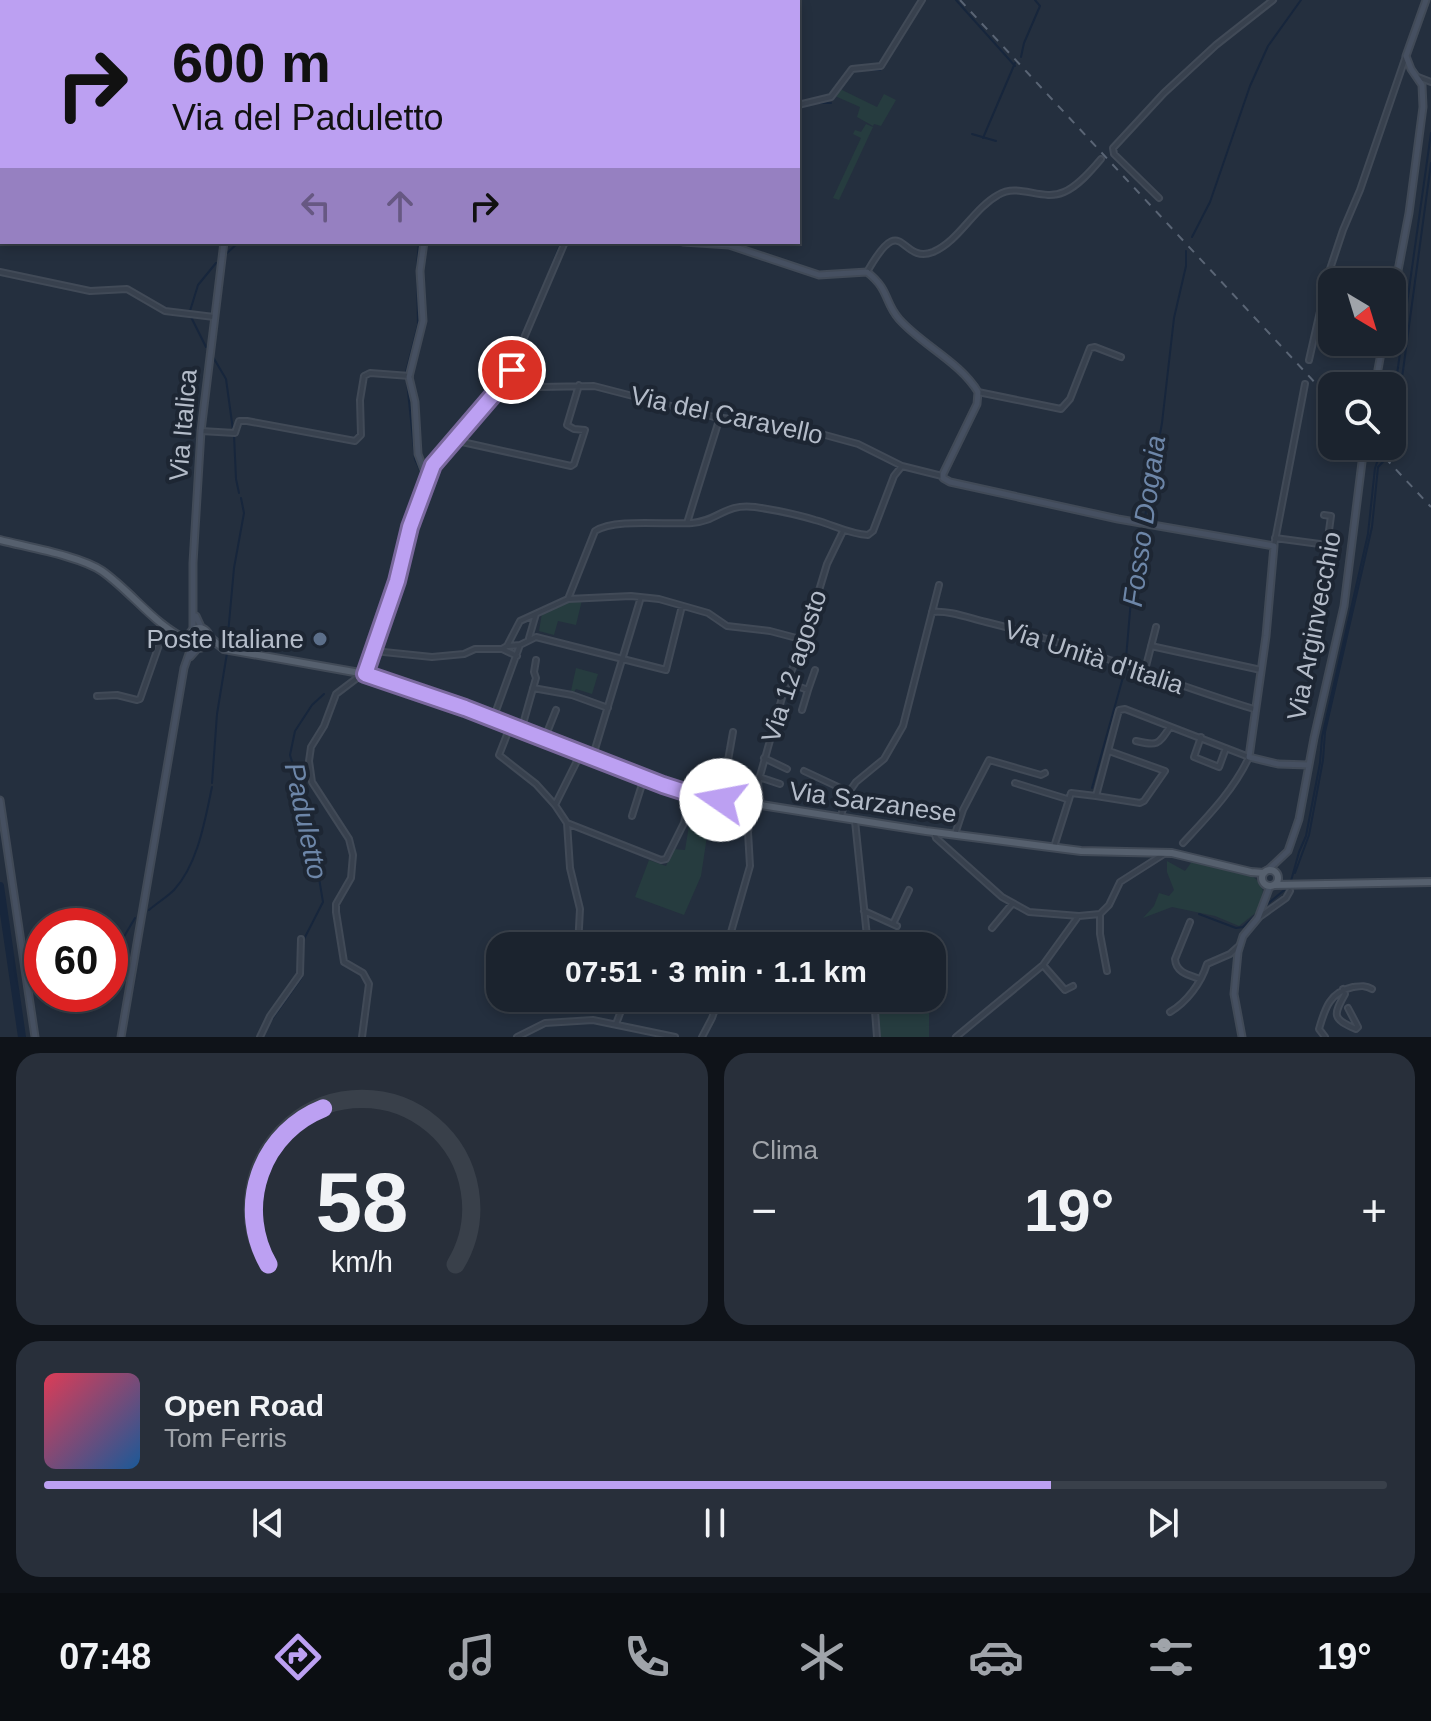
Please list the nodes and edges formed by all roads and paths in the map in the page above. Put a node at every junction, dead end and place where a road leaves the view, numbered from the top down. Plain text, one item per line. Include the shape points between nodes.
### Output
1 (922, 0) edge
2 (1273, 0) edge
3 (1426, 0) edge
4 (1406, 56) junction
5 (1418, 77) junction
6 (1431, 82) edge
7 (800, 105) edge
8 (1101, 159) dead end
9 (1159, 198) dead end
10 (224, 244) edge
11 (424, 244) edge
12 (564, 244) edge
13 (714, 244) edge
14 (1399, 268) edge
15 (0, 272) edge
16 (867, 272) junction
17 (214, 317) junction
18 (1121, 357) dead end
19 (1309, 360) dead end
20 (407, 376) junction
21 (506, 380) junction
22 (1305, 384) dead end
23 (579, 385) junction
24 (978, 392) junction
25 (720, 417) junction
26 (201, 431) junction
27 (453, 440) junction
28 (1362, 460) edge
29 (902, 466) junction
30 (942, 476) junction
31 (427, 478) junction
32 (1324, 515) dead end
33 (687, 523) junction
34 (843, 531) junction
35 (1275, 538) junction
36 (0, 540) edge
37 (1274, 546) junction
38 (939, 585) dead end
39 (641, 597) junction
40 (568, 599) junction
41 (682, 606) junction
42 (194, 612) junction
43 (932, 612) junction
44 (536, 614) junction
45 (1156, 627) dead end
46 (165, 628) junction
47 (202, 629) junction
48 (192, 631) junction
49 (176, 635) junction
50 (208, 636) junction
51 (529, 638) junction
52 (804, 640) junction
53 (196, 645) junction
54 (520, 645) junction
55 (1151, 646) junction
56 (221, 647) junction
57 (505, 648) junction
58 (374, 651) junction
59 (517, 656) junction
60 (623, 659) junction
61 (536, 660) dead end
62 (815, 670) dead end
63 (1261, 670) junction
64 (363, 674) junction
65 (1144, 674) junction
66 (786, 682) junction
67 (533, 688) junction
68 (808, 690) junction
69 (97, 696) dead end
70 (608, 708) junction
71 (1254, 709) junction
72 (556, 710) dead end
73 (802, 710) dead end
74 (493, 719) junction
75 (510, 727) junction
76 (1170, 727) junction
77 (521, 731) junction
78 (733, 732) dead end
79 (1201, 737) junction
80 (544, 740) junction
81 (1136, 741) dead end
82 (1226, 748) junction
83 (1108, 750) junction
84 (580, 755) junction
85 (1249, 757) junction
86 (764, 758) junction
87 (592, 759) junction
88 (1309, 765) junction
89 (787, 769) dead end
90 (804, 771) dead end
91 (1045, 773) dead end
92 (759, 777) junction
93 (644, 778) junction
94 (779, 782) dead end
95 (1015, 783) dead end
96 (849, 792) junction
97 (691, 794) junction
98 (1096, 796) junction
99 (1067, 799) junction
100 (0, 800) edge
101 (721, 800) junction
102 (753, 804) junction
103 (555, 805) junction
104 (761, 805) junction
105 (632, 816) dead end
106 (840, 818) junction
107 (855, 821) junction
108 (567, 823) junction
109 (934, 832) junction
110 (955, 834) junction
111 (1183, 843) dead end
112 (1054, 847) junction
113 (1166, 852) junction
114 (1280, 861) junction
115 (1277, 874) junction
116 (1267, 879) junction
117 (1431, 882) edge
118 (1290, 886) junction
119 (909, 890) dead end
120 (1012, 904) junction
121 (864, 911) junction
122 (1100, 914) junction
123 (1079, 916) junction
124 (1259, 916) junction
125 (1190, 922) dead end
126 (992, 928) dead end
127 (579, 932) edge
128 (731, 932) edge
129 (866, 932) edge
130 (301, 939) dead end
131 (1240, 945) junction
132 (1043, 965) junction
133 (1107, 971) dead end
134 (1200, 979) junction
135 (1073, 986) dead end
136 (1343, 989) junction
137 (1372, 989) dead end
138 (1348, 1008) dead end
139 (620, 1012) edge
140 (713, 1012) edge
141 (875, 1012) edge
142 (1170, 1012) dead end
143 (616, 1024) junction
144 (35, 1037) edge
145 (121, 1037) edge
146 (260, 1037) edge
147 (362, 1037) edge
148 (517, 1037) edge
149 (675, 1037) edge
150 (702, 1037) edge
151 (877, 1037) edge
152 (956, 1037) edge
153 (1242, 1037) edge
154 (1325, 1037) edge

1 - 7 street via 881,66 852,69 831,97
2 - 9 street via 1164,93 1113,148
3 - 4 main road
4 - 5 main road
4 - 19 street via 1333,258
5 - 6 street
5 - 14 main road via 1423,107
8 - 16 street via 1063,192 1048,196 1013,190 997,195 931,253 890,240
10 - 17 main road, Via Italica
11 - 20 main road via 423,321
12 - 21 street
13 - 16 main road via 819,275
15 - 17 street via 90,291 127,289 165,311
16 - 24 main road via 883,287 898,318
17 - 26 main road, Via Italica
18 - 24 street via 1090,348 1061,409
20 - 26 street via 364,376 361,435 355,441 247,421 239,421 233,433
20 - 31 main road via 415,402 418,454
21 - 23 street, Via del Caravello via 539,387
21 - 27 street
22 - 35 street
23 - 25 street, Via del Caravello
23 - 27 street via 567,425 585,430 571,466
24 - 30 main road
25 - 29 street, Via del Caravello via 792,426 858,444
25 - 33 street
26 - 42 main road, Via Italica
27 - 31 street
28 - 88 main road, Via Arginvecchio via 1344,606
29 - 30 street, Via del Caravello
29 - 34 street via 873,531
30 - 37 main road via 956,484
31 - 58 main road
32 - 35 street via 1331,516 1327,545
33 - 34 street via 745,506 794,514
33 - 40 street via 601,527
34 - 52 street, Via 12 agosto
35 - 37 street
36 - 46 main road via 94,567
37 - 63 main road
38 - 43 street
39 - 40 street
39 - 41 street
39 - 60 street
40 - 44 street
41 - 52 street via 734,628
41 - 60 street via 666,670
42 - 47 main road, Via Italica
42 - 48 main road, Via Italica
43 - 65 street, Via Unità d'Italia via 1021,631
43 - 96 street via 903,726 884,759
44 - 51 street
44 - 57 street via 517,625
45 - 55 street
46 - 49 main road
46 - 69 street via 140,699
47 - 48 main road
47 - 50 main road
48 - 49 main road
48 - 53 main road
49 - 53 main road, Via Sarzanese
50 - 53 main road
50 - 56 main road
51 - 54 street
51 - 60 street
52 - 66 street, Via 12 agosto
53 - 56 main road, Via Sarzanese
53 - 145 main road via 183,673
54 - 57 street
54 - 59 street
55 - 63 street
55 - 65 street
56 - 64 main road, Via Sarzanese
57 - 58 street via 432,657
57 - 59 street
58 - 64 main road
59 - 74 street
60 - 70 street
61 - 67 street
62 - 68 street
63 - 71 main road
64 - 74 main road, Via Sarzanese
64 - 147 street via 336,694 311,747 309,766 317,793 351,844 352,872 336,912 344,962 363,973 369,984
65 - 71 street, Via Unità d'Italia
66 - 68 street
66 - 86 street, Via 12 agosto
67 - 70 street
67 - 77 street
68 - 73 street
70 - 87 street
71 - 85 main road
72 - 80 street
74 - 75 main road, Via Sarzanese
75 - 77 main road, Via Sarzanese
75 - 103 street via 499,755
76 - 79 street
76 - 81 street via 1158,744
76 - 83 street via 1122,709
77 - 80 main road, Via Sarzanese
78 - 101 street
79 - 82 street
79 - 82 street via 1194,757 1219,767
80 - 84 main road, Via Sarzanese
82 - 85 street
83 - 98 street
83 - 98 street via 1165,771 1140,803
84 - 87 main road, Via Sarzanese
84 - 103 street
85 - 88 main road
85 - 111 street via 1217,806
86 - 89 street
86 - 92 street, Via 12 agosto
87 - 93 main road, Via Sarzanese
88 - 114 main road, Via Arginvecchio via 1294,839
90 - 96 street
91 - 110 street via 989,760
92 - 94 street
92 - 104 street, Via 12 agosto
93 - 97 main road, Via Sarzanese
93 - 105 street
95 - 99 street
96 - 106 street
97 - 101 main road, Via Sarzanese
97 - 108 street via 684,823 664,860
98 - 99 street via 1072,791
99 - 112 street
100 - 144 main road
101 - 102 main road, Via Sarzanese
102 - 104 main road, Via Sarzanese
102 - 128 street via 750,866
103 - 108 street
104 - 106 main road, Via Sarzanese
106 - 107 main road, Via Sarzanese
107 - 109 main road, Via Sarzanese
107 - 121 street
108 - 127 street
109 - 110 main road, Via Sarzanese
109 - 120 street
110 - 112 main road, Via Sarzanese
112 - 113 main road, Via Sarzanese
113 - 116 main road, Via Sarzanese
113 - 122 street via 1120,882
114 - 115 main road, Via Arginvecchio
114 - 116 main road
115 - 116 main road
115 - 116 main road
115 - 118 main road
116 - 118 main road
116 - 124 main road
117 - 118 main road
118 - 124 street via 1286,898
119 - 121 street via 895,925
120 - 123 street via 1035,914
120 - 126 street
121 - 129 street
122 - 123 street
122 - 133 street
123 - 132 street
124 - 131 main road
125 - 134 street via 1175,965
130 - 146 street via 300,974
131 - 134 street via 1207,964
131 - 153 main road via 1234,994
132 - 135 street via 1065,990
132 - 152 street
134 - 142 street via 1184,1003
136 - 137 street
136 - 138 street via 1337,1017 1356,1029
136 - 154 street via 1324,1011 1319,1029
139 - 143 street
140 - 150 street
141 - 151 street
143 - 148 street via 545,1023
143 - 149 street

